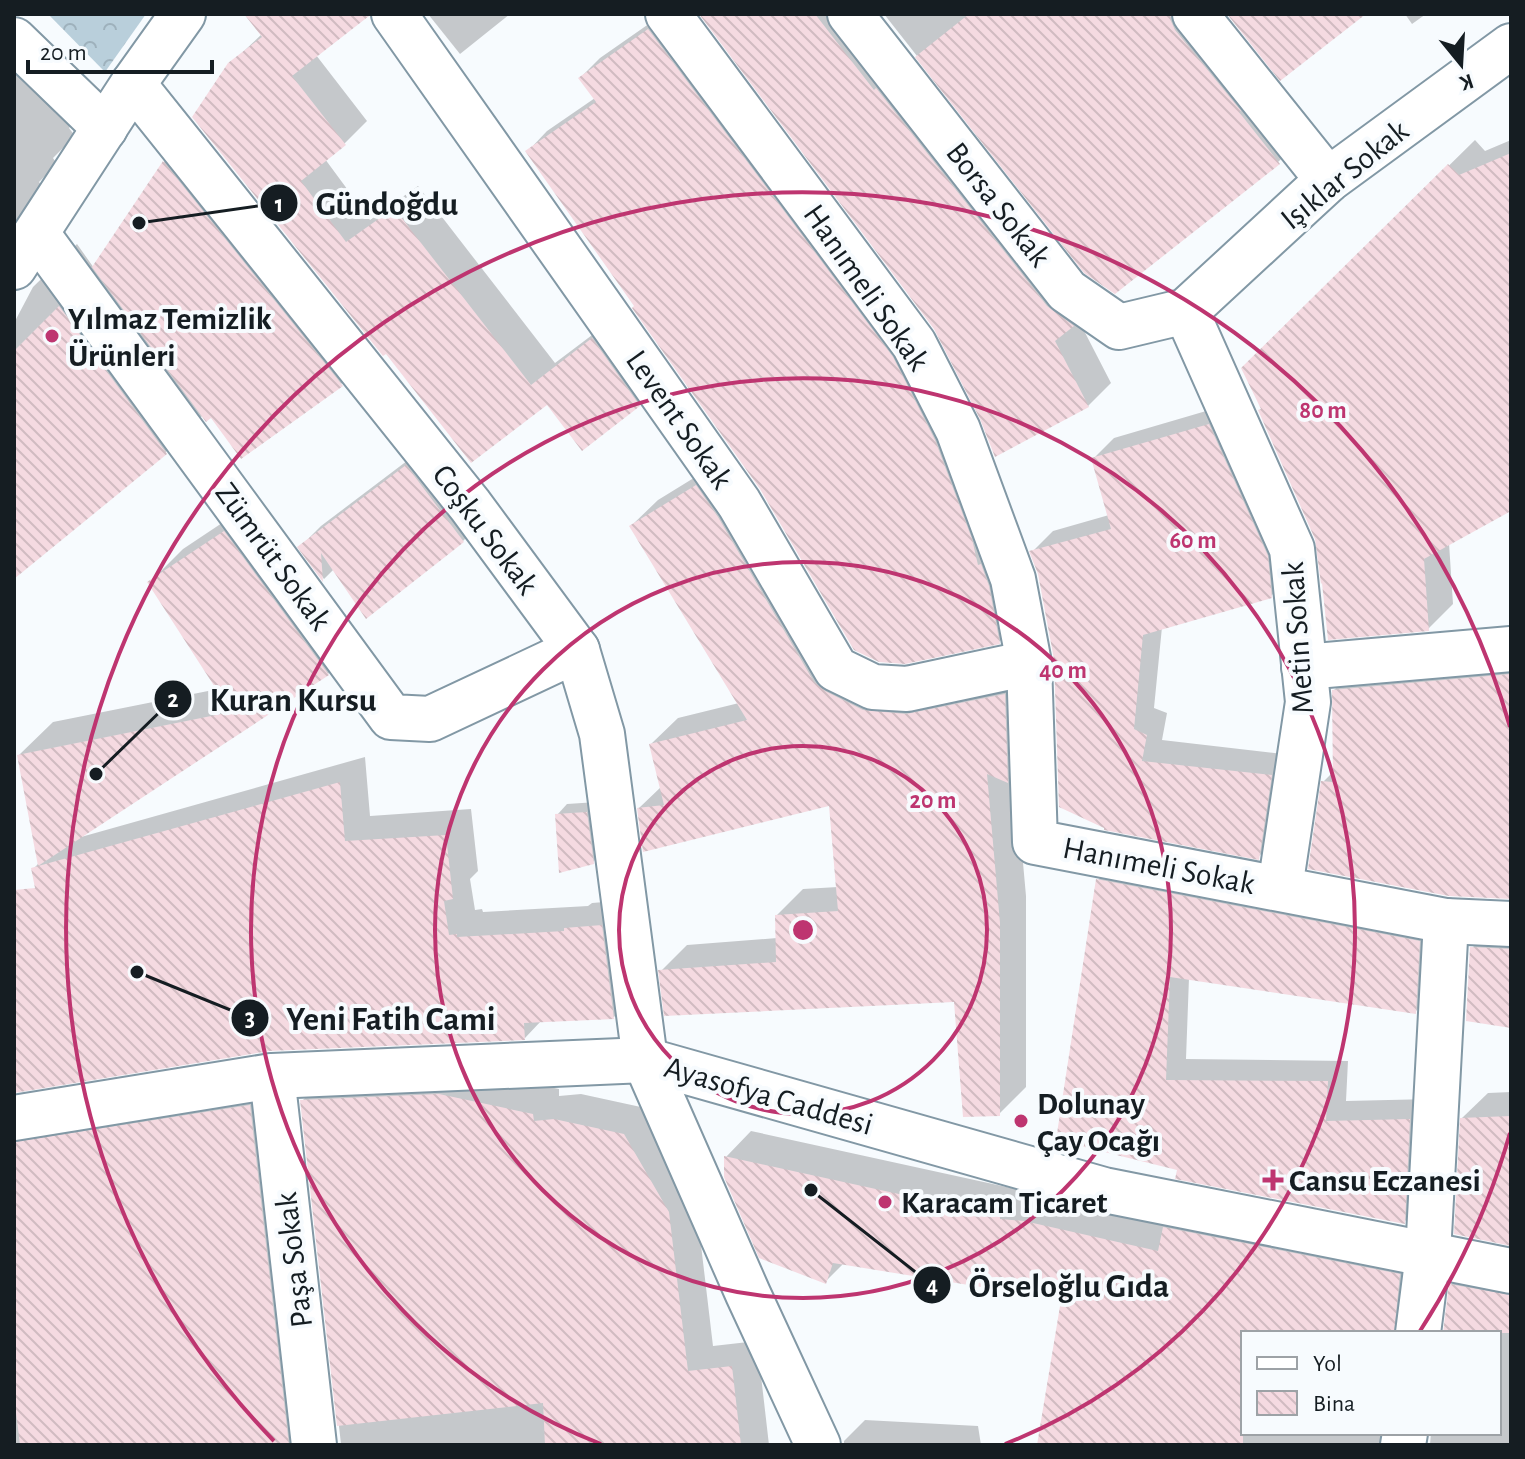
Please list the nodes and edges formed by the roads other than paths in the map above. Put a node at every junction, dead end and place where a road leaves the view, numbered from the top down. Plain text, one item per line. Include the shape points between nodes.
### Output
1 (183, 14) edge
2 (394, 14) edge
3 (668, 14) edge
4 (850, 14) edge
5 (1195, 14) edge
6 (1511, 46) edge
7 (17, 49) edge
8 (133, 84) junction
9 (105, 128) junction
10 (1328, 180) junction
11 (25, 251) edge
12 (1186, 311) junction
13 (1511, 649) edge
14 (577, 650) junction
15 (1029, 663) junction
16 (1304, 667) junction
17 (1280, 888) junction
18 (1446, 921) junction
19 (1511, 924) edge
20 (645, 1060) junction
21 (272, 1076) junction
22 (14, 1118) edge
23 (1428, 1254) junction
24 (1511, 1271) edge
25 (1418, 1331) edge
26 (314, 1445) edge
27 (818, 1445) edge

1 - 8 street
2 - 15 street, Levent Sokak via 739,503 836,669 873,687 907,689
3 - 15 street, Hanımeli Sokak via 914,344 958,430 1013,579
4 - 12 street, Borsa Sokak via 1067,291 1119,327
5 - 10 street
6 - 10 street, Işıklar Sokak
7 - 9 street
8 - 9 street
8 - 14 street, Coşku Sokak via 470,505
9 - 11 street
10 - 12 street, Işıklar Sokak
11 - 14 street, Zümrüt Sokak via 391,717 430,719
12 - 16 street, Metin Sokak via 1292,549
13 - 16 street
14 - 20 street, Coşku Sokak via 602,734
15 - 17 street, Hanımeli Sokak via 1035,842
16 - 17 street, Metin Sokak via 1308,702
17 - 18 street, Hanımeli Sokak
18 - 19 street, Hanımeli Sokak
18 - 23 street
20 - 21 street, Ayasofya Caddesi
20 - 23 street, Ayasofya Caddesi via 1104,1190
20 - 27 street, Coşku Sokak
21 - 22 street, Ayasofya Caddesi
21 - 26 street, Paşa Sokak
23 - 24 street, Ayasofya Caddesi
23 - 25 street

